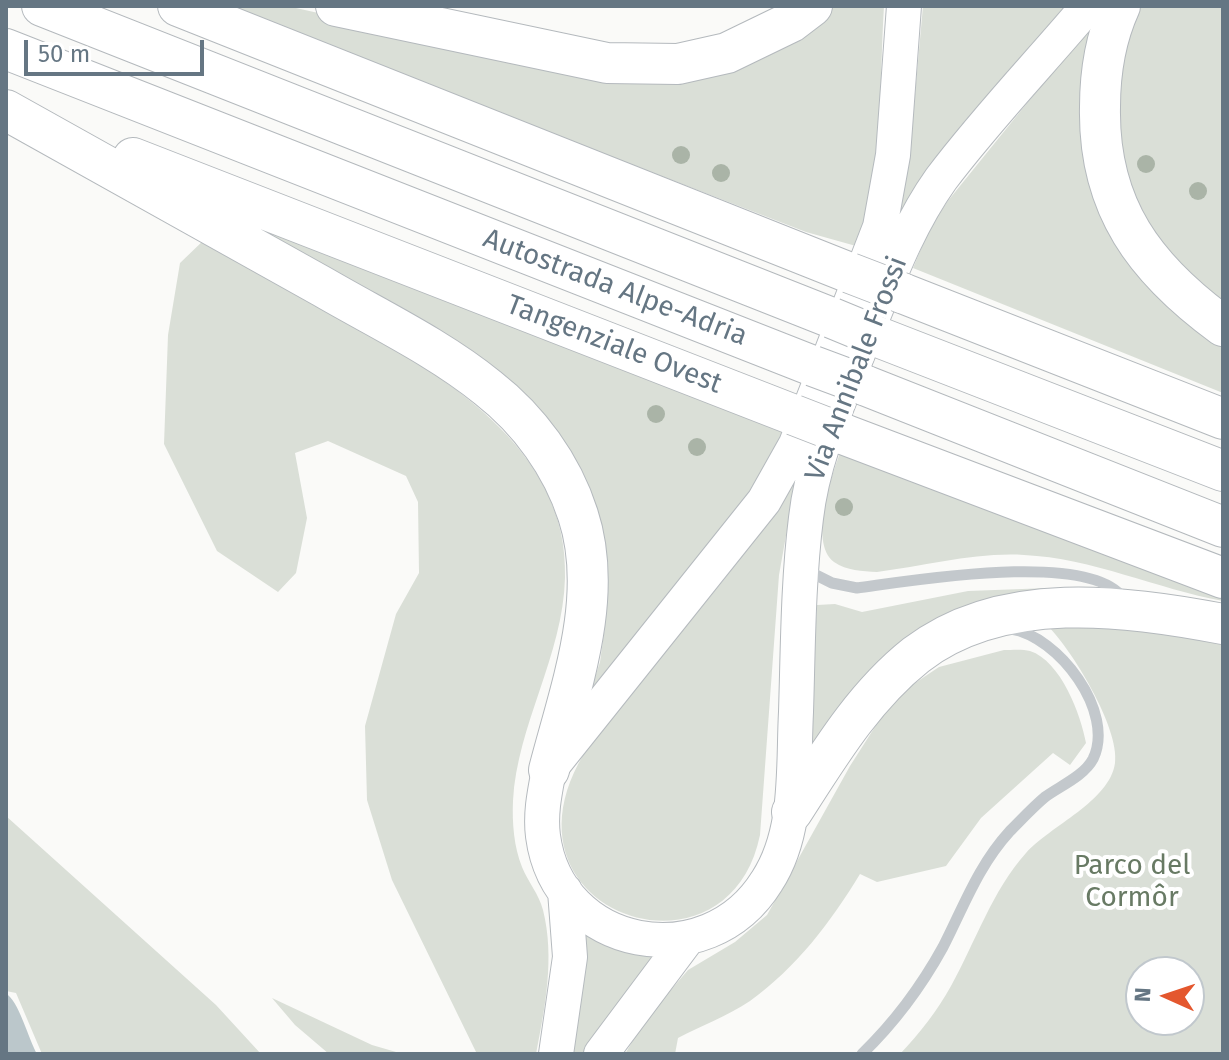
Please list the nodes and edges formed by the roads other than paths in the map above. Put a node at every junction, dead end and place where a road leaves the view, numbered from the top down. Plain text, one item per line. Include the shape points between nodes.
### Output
1 (42, 6) edge
2 (178, 6) edge
3 (336, 6) edge
4 (812, 6) edge
5 (904, 6) edge
6 (1088, 6) edge
7 (1120, 6) edge
8 (6, 49) edge
9 (6, 109) edge
10 (1223, 326) edge
11 (1223, 419) edge
12 (1223, 471) edge
13 (1223, 527) edge
14 (802, 568) junction
15 (1223, 578) edge
16 (1129, 609) junction
17 (1223, 624) edge
18 (970, 627) junction
19 (549, 770) junction
20 (792, 812) junction
21 (565, 891) junction
22 (687, 939) junction
23 (556, 1054) edge
24 (601, 1054) edge
25 (862, 1054) edge

1 - 12 highway, Autostrada Alpe-Adria, bridge
2 - 11 highway, bridge
3 - 4 highway via 607,63 678,64 727,53
5 - 19 main road, Via Annibale Frossi via 885,205 796,444 764,501
6 - 14 main road, Via Annibale Frossi via 941,179 910,232 815,464
7 - 10 highway via 1100,73 1104,168 1118,211 1146,257 1186,299
8 - 13 highway, Autostrada Alpe-Adria, bridge
9 - 15 highway, Tangenziale Ovest, bridge
9 - 19 highway via 410,337 487,387 529,427 559,472 578,515 587,567 581,640
14 - 16 lane via 857,588 1024,571 1078,575 1115,588
14 - 20 main road, Via Annibale Frossi
16 - 17 highway
16 - 18 highway via 1036,610
18 - 20 highway via 918,654 870,700
18 - 25 lane via 1020,631 1056,650 1089,703 1097,744 1085,769 1044,798 986,862 921,986
19 - 21 main road, Via Annibale Frossi via 542,835
20 - 22 main road, Via Annibale Frossi via 778,859 750,904 727,925
21 - 22 main road, Via Annibale Frossi via 594,920 627,935
21 - 23 main road, Via Annibale Frossi via 570,957
22 - 24 main road

